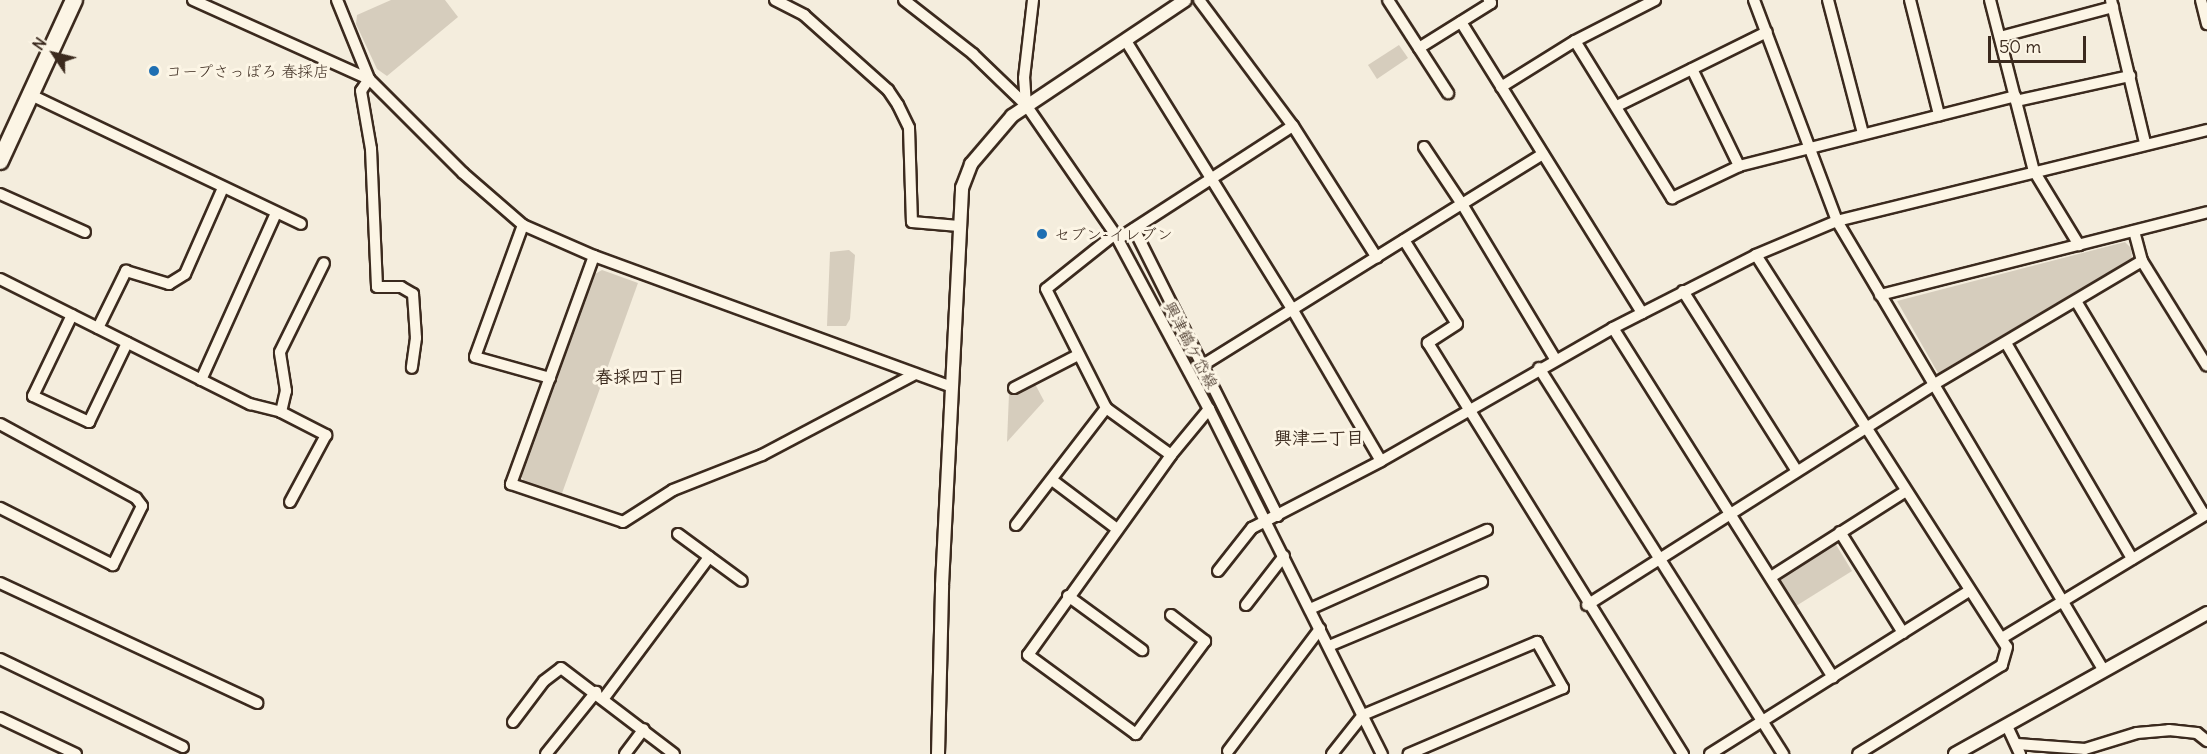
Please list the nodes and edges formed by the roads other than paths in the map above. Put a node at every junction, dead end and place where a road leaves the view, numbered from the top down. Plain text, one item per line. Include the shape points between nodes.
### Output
1 (74, 0) edge
2 (193, 0) edge
3 (337, 0) edge
4 (775, 0) edge
5 (904, 0) edge
6 (1033, 0) edge
7 (1185, 0) edge
8 (1199, 0) edge
9 (1389, 0) edge
10 (1490, 0) edge
11 (1655, 0) edge
12 (1754, 0) edge
13 (1828, 0) edge
14 (1910, 0) edge
15 (1990, 0) edge
16 (2201, 0) edge
17 (2112, 3) edge
18 (1461, 22) junction
19 (2207, 24) edge
20 (1767, 32) junction
21 (2000, 37) junction
22 (1126, 41) junction
23 (1575, 41) junction
24 (1419, 48) junction
25 (1692, 69) junction
26 (2130, 76) junction
27 (369, 79) junction
28 (1501, 87) junction
29 (1448, 93) dead end
30 (31, 95) junction
31 (2015, 98) junction
32 (1026, 105) junction
33 (1617, 106) junction
34 (1939, 115) junction
35 (1293, 126) junction
36 (2207, 130) edge
37 (1863, 133) junction
38 (2145, 143) junction
39 (1808, 146) junction
40 (1424, 147) dead end
41 (1544, 154) junction
42 (0, 161) edge
43 (1739, 166) junction
44 (2034, 171) junction
45 (1212, 179) junction
46 (223, 188) junction
47 (0, 195) edge
48 (1462, 204) junction
49 (2207, 212) edge
50 (276, 213) junction
51 (1837, 221) junction
52 (300, 224) dead end
53 (523, 225) junction
54 (959, 226) junction
55 (1134, 229) junction
56 (2134, 231) junction
57 (85, 232) dead end
58 (1117, 236) junction
59 (1404, 240) junction
60 (2079, 245) junction
61 (1756, 255) junction
62 (594, 256) junction
63 (1377, 258) junction
64 (2142, 261) junction
65 (324, 263) dead end
66 (0, 279) edge
67 (1683, 291) junction
68 (1880, 295) junction
69 (2076, 301) junction
70 (1292, 307) junction
71 (1642, 313) junction
72 (72, 315) junction
73 (98, 328) junction
74 (1613, 328) junction
75 (127, 343) junction
76 (2006, 343) junction
77 (1078, 355) junction
78 (1555, 359) junction
79 (1203, 365) junction
80 (2207, 366) edge
81 (412, 368) dead end
82 (1539, 368) junction
83 (915, 374) junction
84 (549, 378) junction
85 (201, 380) junction
86 (1933, 385) junction
87 (952, 387) junction
88 (1014, 388) dead end
89 (1106, 408) junction
90 (1209, 409) junction
91 (1467, 411) junction
92 (281, 412) junction
93 (0, 424) edge
94 (1866, 428) junction
95 (1171, 454) junction
96 (1382, 461) junction
97 (1797, 471) junction
98 (1052, 480) junction
99 (1906, 491) junction
100 (290, 502) dead end
101 (0, 508) edge
102 (1731, 514) junction
103 (2206, 515) edge
104 (1278, 516) junction
105 (1267, 522) junction
106 (1016, 525) dead end
107 (1117, 529) junction
108 (1487, 530) dead end
109 (1840, 532) junction
110 (678, 534) dead end
111 (1284, 556) junction
112 (1660, 556) junction
113 (709, 557) junction
114 (2132, 559) junction
115 (1218, 571) dead end
116 (1771, 577) junction
117 (742, 580) dead end
118 (1482, 582) dead end
119 (0, 583) edge
120 (1970, 590) junction
121 (1068, 596) junction
122 (2062, 602) junction
123 (1246, 605) dead end
124 (1587, 605) junction
125 (1310, 609) junction
126 (2207, 613) edge
127 (1171, 615) dead end
128 (1320, 629) junction
129 (1903, 633) junction
130 (2002, 638) junction
131 (1329, 646) junction
132 (1142, 650) dead end
133 (0, 659) edge
134 (2104, 671) junction
135 (1833, 676) junction
136 (600, 695) junction
137 (257, 703) dead end
138 (1363, 715) junction
139 (0, 718) edge
140 (1762, 721) junction
141 (513, 722) dead end
142 (2007, 726) junction
143 (644, 729) junction
144 (2207, 741) edge
145 (183, 747) dead end
146 (2018, 749) edge
147 (2034, 749) edge
148 (1228, 751) dead end
149 (76, 754) edge
150 (546, 754) edge
151 (625, 754) edge
152 (675, 754) edge
153 (938, 754) edge
154 (1332, 754) edge
155 (1382, 754) edge
156 (1409, 754) edge
157 (1683, 754) edge
158 (1710, 754) edge
159 (1783, 754) edge
160 (1858, 754) edge
161 (1955, 754) edge

1 - 30 main road
2 - 27 street
3 - 27 street
4 - 54 street via 804,15 888,90 898,105 909,128 912,222
5 - 32 street, 興津鶴ケ岱線 via 973,54
6 - 32 street via 1024,78
7 - 22 street
8 - 35 street
9 - 24 street
10 - 18 street
11 - 23 street
12 - 20 street
13 - 37 street
14 - 34 street
15 - 21 street
16 - 19 street
17 - 21 street
17 - 26 street
18 - 24 street
18 - 28 street
20 - 25 street
20 - 39 street
21 - 31 street
22 - 32 street
22 - 45 street
23 - 28 street
23 - 33 street
24 - 29 street
25 - 33 street
25 - 43 street
26 - 31 street
26 - 38 street
27 - 53 street via 463,173
27 - 81 street via 361,91 371,150 377,287 401,287 413,294 416,338
28 - 41 street
30 - 42 main road
30 - 46 street
31 - 34 street
31 - 44 street
32 - 54 street via 971,164 962,188
32 - 58 street, 興津鶴ケ岱線
33 - 43 street via 1672,198
34 - 37 street
35 - 45 street
35 - 63 street
36 - 38 street
37 - 39 street
38 - 44 street
39 - 43 street
39 - 51 street
40 - 48 street
41 - 48 street
41 - 71 street
44 - 51 street
44 - 60 street
45 - 55 street
45 - 70 street
46 - 50 street
46 - 73 street via 185,274 169,284 126,271
47 - 57 street
48 - 59 street
48 - 78 street
49 - 56 street
50 - 52 street
50 - 85 street
51 - 61 street
51 - 68 street
53 - 62 street
53 - 84 street via 475,357
54 - 87 street
55 - 58 street
55 - 79 street
56 - 60 street
56 - 64 street
58 - 77 street via 1046,289
58 - 90 street, 興津鶴ケ岱線
59 - 63 street
59 - 91 street via 1457,324 1428,344
60 - 68 street
61 - 67 street
61 - 94 street
62 - 83 street
62 - 84 street
63 - 70 street
64 - 69 street
64 - 80 street
65 - 92 street via 280,352 286,391
66 - 72 street
67 - 71 street
67 - 97 street
68 - 86 street
69 - 76 street
69 - 103 street
70 - 79 street
70 - 96 street
71 - 74 street
72 - 73 street
72 - 75 street via 33,396 89,422
73 - 75 street
74 - 78 street
74 - 102 street
75 - 85 street
76 - 86 street
76 - 114 street
77 - 88 street
77 - 89 street
78 - 82 street
79 - 104 street
82 - 91 street
82 - 112 street
83 - 84 street via 762,455 673,490 623,522 512,484
83 - 87 street
85 - 92 street via 250,404
86 - 94 street
86 - 122 street
87 - 153 street
89 - 95 street
89 - 98 street
90 - 95 street
90 - 105 street, 興津鶴ケ岱線
91 - 96 street
91 - 124 street
92 - 100 street via 326,435
93 - 101 street via 136,498 142,506 113,565
94 - 97 street
94 - 99 street
95 - 107 street
96 - 104 street
97 - 102 street
98 - 106 street
98 - 107 street
99 - 109 street
99 - 120 street
102 - 112 street
102 - 116 street
103 - 114 street
104 - 105 street
105 - 111 street, 興津鶴ケ岱線
105 - 115 street via 1252,528
107 - 121 street
108 - 125 street
109 - 116 street
109 - 129 street
110 - 113 street
111 - 123 street
111 - 125 street, 興津鶴ケ岱線
112 - 124 street
112 - 140 street
113 - 117 street
113 - 136 street
114 - 122 street
116 - 135 street
118 - 131 street
119 - 137 street
120 - 129 street
120 - 130 street
121 - 127 street via 1028,655 1136,734 1205,641
121 - 132 street
122 - 130 street
122 - 134 street
124 - 157 street
125 - 128 street, 興津鶴ケ岱線
126 - 134 street
128 - 131 street, 興津鶴ケ岱線
128 - 148 street
129 - 135 street
130 - 160 street via 2007,656 2002,665
131 - 138 street, 興津鶴ケ岱線
133 - 145 street
134 - 142 street
135 - 140 street
136 - 141 street via 561,668 544,681
136 - 143 street
136 - 150 street
138 - 154 street
138 - 155 street, 興津鶴ケ岱線
138 - 156 street via 1537,642 1563,688
139 - 149 street
140 - 158 street
140 - 159 street
142 - 146 street
142 - 161 street
143 - 151 street
143 - 152 street
144 - 147 street via 2197,733 2169,730 2137,732 2085,749
146 - 147 street

